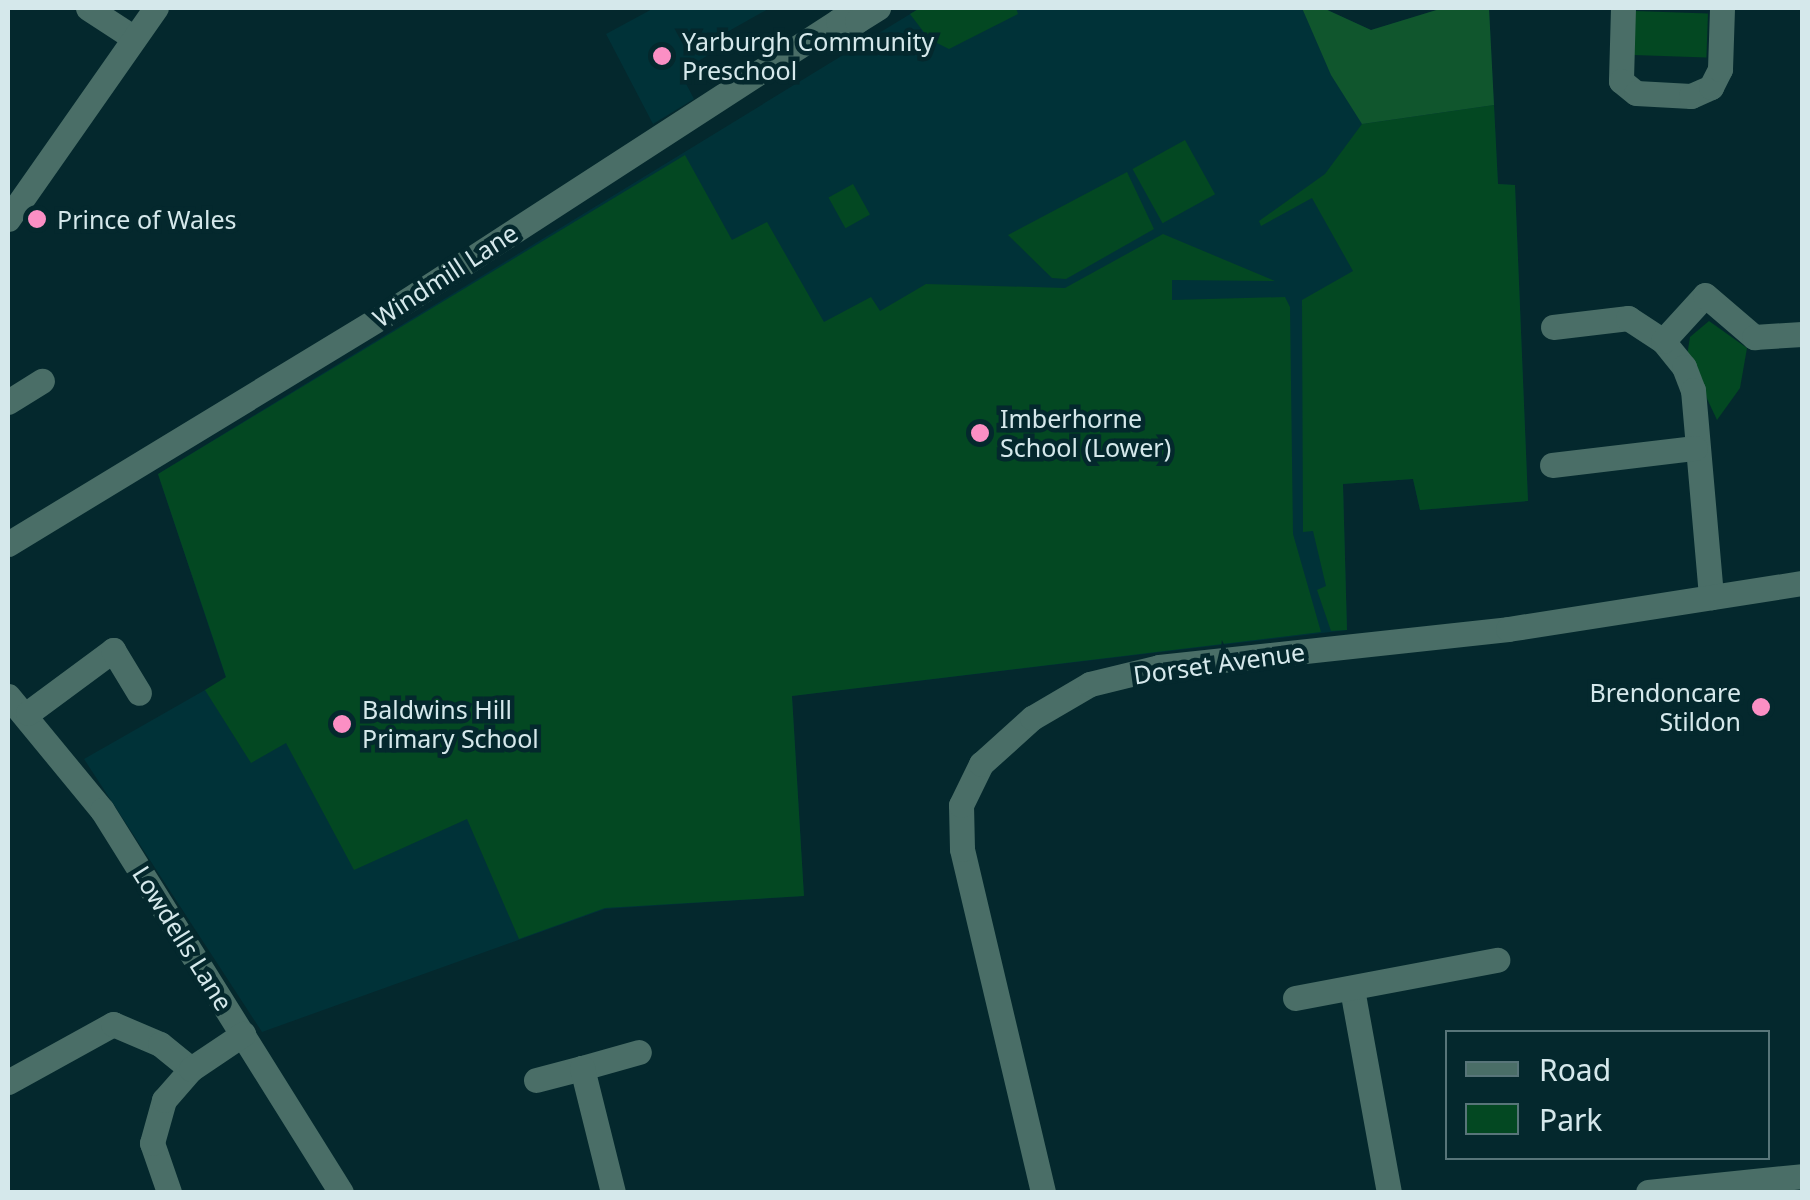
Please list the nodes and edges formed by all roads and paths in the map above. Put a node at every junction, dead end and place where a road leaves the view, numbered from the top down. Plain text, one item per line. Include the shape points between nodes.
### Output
1 (88, 8) edge
2 (156, 8) edge
3 (878, 8) edge
4 (1623, 8) edge
5 (1722, 8) edge
6 (832, 14) edge
7 (134, 38) junction
8 (8, 219) edge
9 (1553, 327) dead end
10 (1802, 334) edge
11 (1663, 341) junction
12 (42, 381) dead end
13 (8, 402) edge
14 (1695, 448) junction
15 (1552, 465) dead end
16 (8, 544) edge
17 (1802, 582) edge
18 (1710, 596) junction
19 (139, 693) dead end
20 (18, 705) edge
21 (1498, 960) dead end
22 (1352, 989) junction
23 (1295, 998) dead end
24 (243, 1034) junction
25 (639, 1052) dead end
26 (582, 1068) junction
27 (191, 1069) junction
28 (536, 1080) dead end
29 (8, 1082) edge
30 (1802, 1176) edge
31 (169, 1192) edge
32 (342, 1192) edge
33 (614, 1192) edge
34 (1043, 1192) edge
35 (1389, 1192) edge
36 (1648, 1192) edge

1 - 7 street
2 - 7 street
3 - 6 street, Windmill Lane via 857,21
4 - 5 street via 1622,81 1636,93 1691,96 1711,88 1720,68
6 - 16 street, Windmill Lane via 383,316
7 - 8 street
9 - 11 street via 1628,318
10 - 11 street via 1754,338 1705,295
11 - 14 street via 1693,390
12 - 13 street
14 - 15 street
14 - 18 street
17 - 18 street, Dorset Avenue
18 - 34 street, Dorset Avenue via 1508,629 1159,667 1090,684 1032,718 981,764 961,820 962,849
19 - 20 street via 114,650
20 - 24 street, Lowdells Lane via 102,810
21 - 22 street
22 - 23 street
22 - 35 street
24 - 27 street
24 - 32 street, Lowdells Lane
25 - 26 street
26 - 28 street
26 - 33 street
27 - 29 street via 160,1044 113,1024
27 - 31 street via 164,1100 154,1124 154,1158
30 - 36 street

